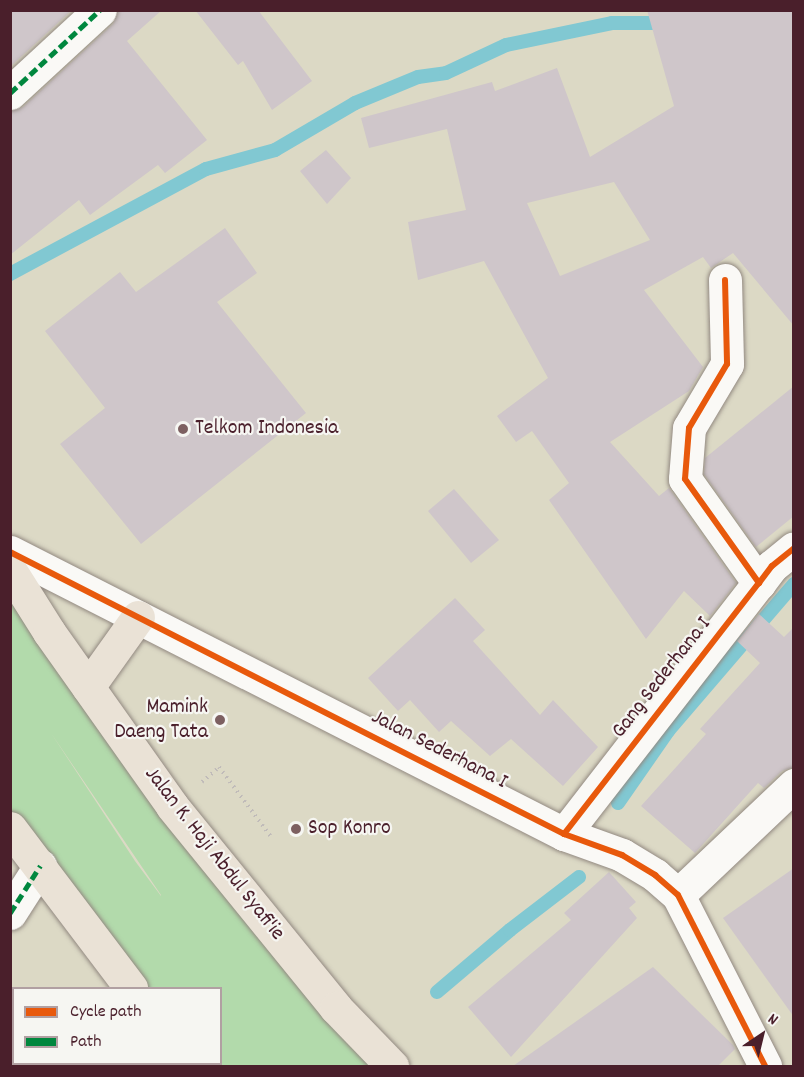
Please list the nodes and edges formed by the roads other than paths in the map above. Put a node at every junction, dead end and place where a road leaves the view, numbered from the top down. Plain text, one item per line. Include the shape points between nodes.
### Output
1 (100, 10) edge
2 (10, 93) edge
3 (725, 280) dead end
4 (794, 548) edge
5 (10, 552) edge
6 (10, 570) edge
7 (759, 583) junction
8 (138, 617) junction
9 (87, 687) junction
10 (794, 785) edge
11 (10, 828) edge
12 (574, 838) junction
13 (40, 866) junction
14 (678, 895) junction
15 (10, 913) edge
16 (130, 987) edge
17 (392, 1066) edge
18 (765, 1066) edge

1 - 2 street
3 - 7 street via 727,364 689,428 685,479
4 - 7 street, Gang Sederhana I
5 - 8 street, Jalan Sederhana I
6 - 9 main road, Jalan K. Haji Abdul Syafi'ie
7 - 12 street, Gang Sederhana I
8 - 9 main road
8 - 12 street, Jalan Sederhana I
9 - 17 main road, Jalan K. Haji Abdul Syafi'ie via 172,806 336,1008
10 - 14 street
11 - 13 main road
12 - 14 street, Jalan Sederhana I via 622,855
13 - 15 street
13 - 16 main road
14 - 18 street, Jalan Sederhana I

